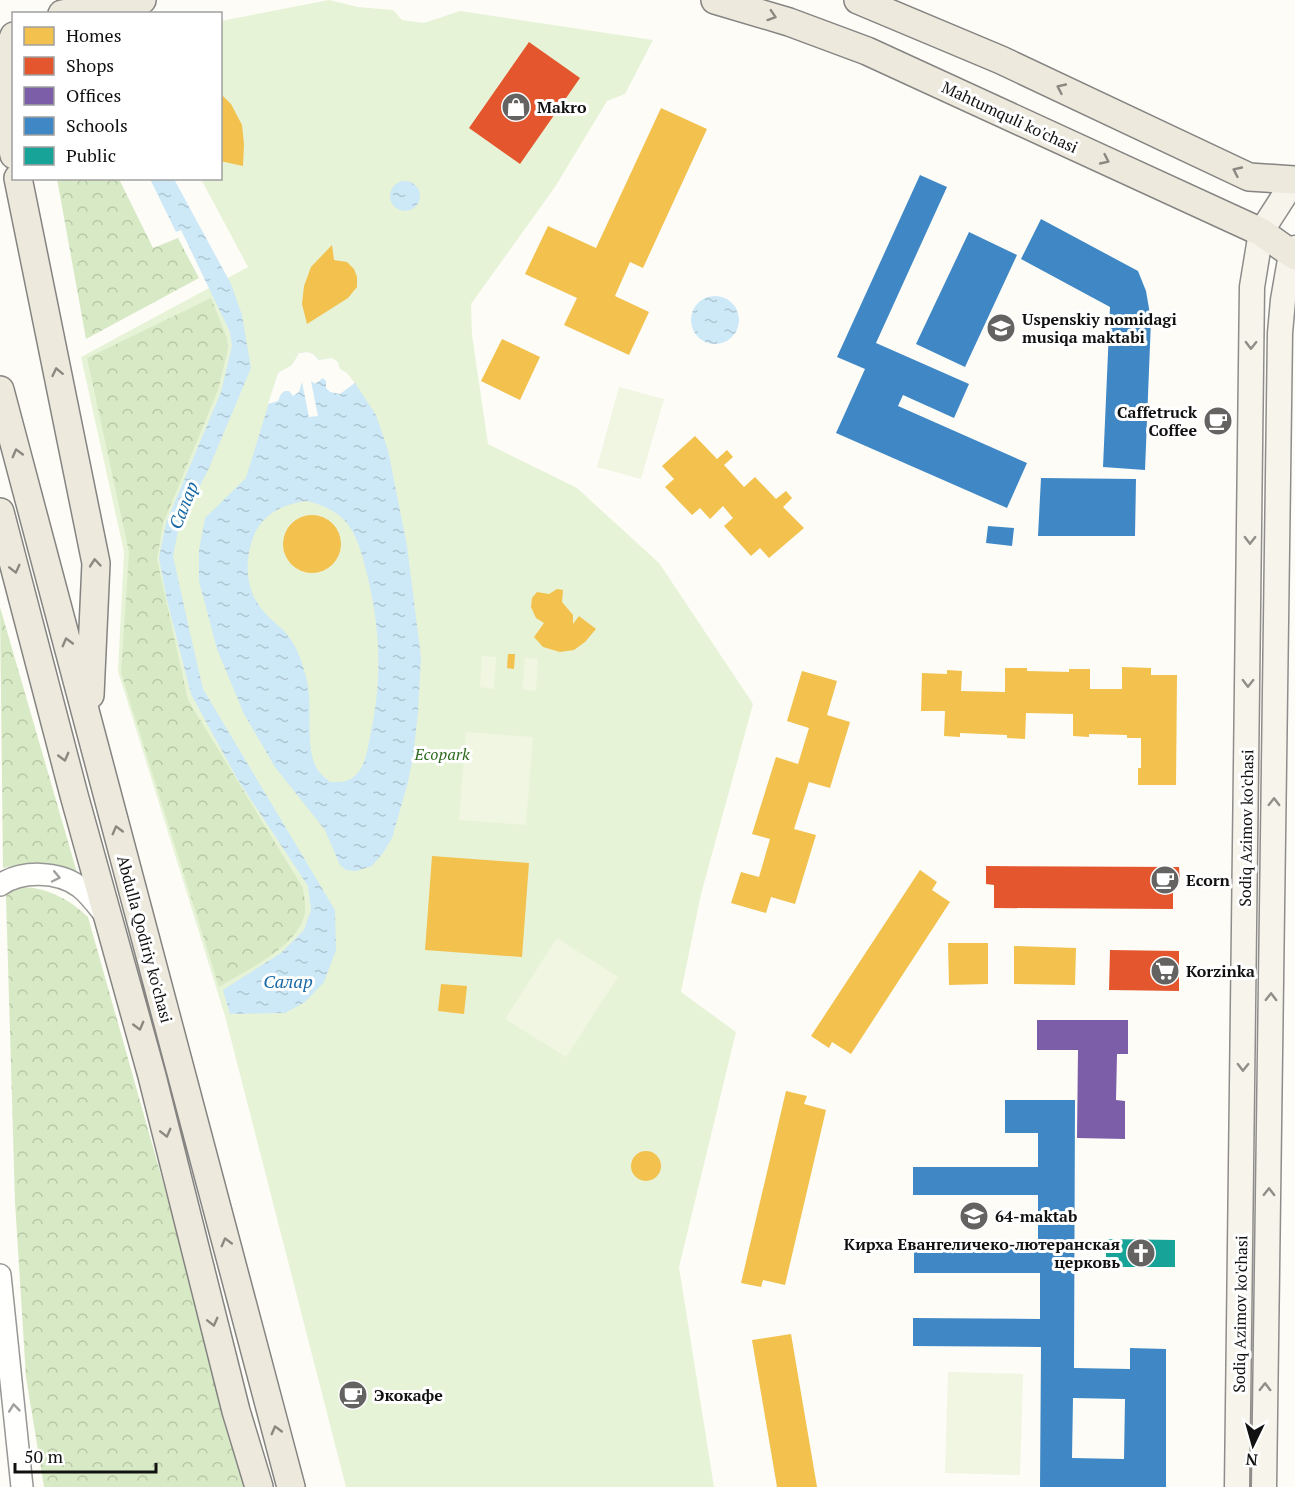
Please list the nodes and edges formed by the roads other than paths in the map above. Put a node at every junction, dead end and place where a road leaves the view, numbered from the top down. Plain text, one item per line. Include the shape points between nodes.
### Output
1 (142, 0) edge
2 (715, 0) edge
3 (858, 0) edge
4 (73, 12) edge
5 (12, 40) edge
6 (12, 145) edge
7 (18, 180) edge
8 (1295, 180) edge
9 (1261, 232) junction
10 (1294, 253) edge
11 (0, 390) edge
12 (0, 512) edge
13 (94, 747) junction
14 (0, 885) edge
15 (110, 921) junction
16 (0, 1275) edge
17 (22, 1487) edge
18 (259, 1487) edge
19 (291, 1487) edge
20 (1237, 1487) edge
21 (1264, 1487) edge

1 - 4 main road
2 -> 9 main road, Mahtumquli ko'chasi via 867,51
8 -> 3 main road via 1249,177 1001,60
5 - 6 main road via 1,75
13 -> 7 main road via 89,683 96,563
8 - 9 main road, Sodiq Azimov ko'chasi
9 - 10 main road, Mahtumquli ko'chasi
9 -> 20 main road, Sodiq Azimov ko'chasi via 1252,287
21 -> 10 main road, Sodiq Azimov ko'chasi via 1280,333
13 -> 11 main road, Abdulla Qodiriy ko'chasi
12 -> 15 main road, Abdulla Qodiriy ko'chasi
19 -> 13 main road, Abdulla Qodiriy ko'chasi
14 -> 15 street via 30,875 61,877 90,895
15 -> 18 main road, Abdulla Qodiriy ko'chasi
17 -> 16 street

